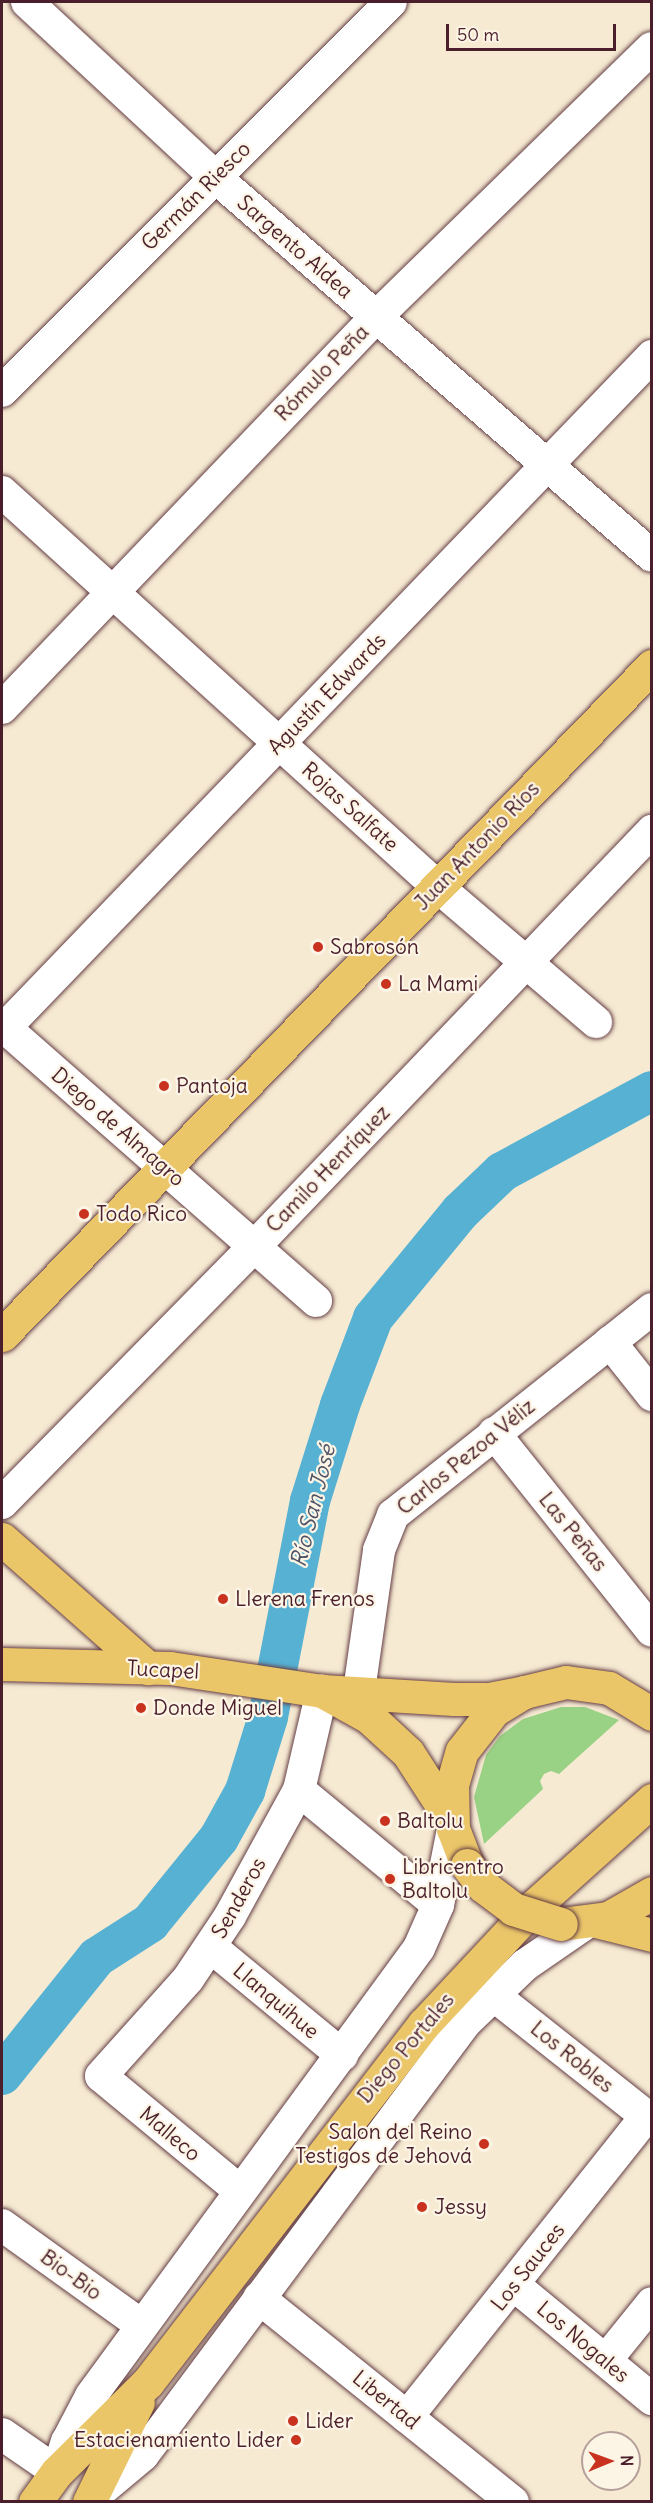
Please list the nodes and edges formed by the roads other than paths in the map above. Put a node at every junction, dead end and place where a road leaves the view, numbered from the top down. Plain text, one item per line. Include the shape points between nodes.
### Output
1 (27, 2) edge
2 (391, 2) edge
3 (651, 48) edge
4 (215, 177) junction
5 (376, 317) junction
6 (651, 356) edge
7 (2, 391) edge
8 (546, 465) junction
9 (2, 492) edge
10 (651, 556) edge
11 (111, 591) junction
12 (651, 666) edge
13 (2, 708) edge
14 (280, 744) junction
15 (651, 831) edge
16 (438, 886) junction
17 (526, 962) junction
18 (596, 1022) dead end
19 (3, 1028) edge
20 (164, 1168) junction
21 (254, 1247) junction
22 (316, 1301) dead end
23 (651, 1309) edge
24 (2, 1335) edge
25 (610, 1342) junction
26 (651, 1395) edge
27 (494, 1434) junction
28 (2, 1503) edge
29 (2, 1539) edge
30 (651, 1631) edge
31 (2, 1664) edge
32 (148, 1668) junction
33 (312, 1689) junction
34 (359, 1691) junction
35 (524, 1692) junction
36 (651, 1714) edge
37 (299, 1790) junction
38 (651, 1800) edge
39 (452, 1825) junction
40 (651, 1893) edge
41 (438, 1905) junction
42 (581, 1923) junction
43 (651, 1935) edge
44 (211, 1947) junction
45 (492, 1994) junction
46 (342, 2055) junction
47 (101, 2076) joint
48 (649, 2119) edge
49 (240, 2191) junction
50 (2, 2225) edge
51 (514, 2285) junction
52 (259, 2298) junction
53 (651, 2303) edge
54 (141, 2325) junction
55 (606, 2360) junction
56 (148, 2382) junction
57 (651, 2399) edge
58 (407, 2417) junction
59 (2, 2434) edge
60 (57, 2472) junction
61 (91, 2499) edge
62 (35, 2502) edge
63 (513, 2502) edge

1 - 4 street, Sargento Aldea
2 - 4 street, Germán Riesco
3 - 5 street, Rómulo Peña
4 - 5 street, Sargento Aldea
4 - 7 street, Germán Riesco
5 - 8 street, Sargento Aldea
5 - 11 street, Rómulo Peña
6 - 8 street, Agustín Edwards
8 - 10 street, Sargento Aldea
8 - 14 street, Agustín Edwards
9 - 11 street, Rojas Salfate
11 - 13 street, Rómulo Peña
11 - 14 street, Rojas Salfate
12 - 16 main road, Juan Antonio Ríos
14 - 16 street, Rojas Salfate
14 - 19 street, Agustín Edwards
15 - 17 street, Camilo Henríquez
16 - 17 street, Rojas Salfate
16 - 20 main road, Juan Antonio Ríos
17 - 18 street, Rojas Salfate
17 - 21 street, Camilo Henríquez
19 - 20 street, Diego de Almagro
20 - 21 street, Diego de Almagro
20 - 24 main road, Juan Antonio Ríos
21 - 22 street, Diego de Almagro
21 - 28 street, Camilo Henríquez
23 - 25 street, Carlos Pezoa Véliz
25 - 26 street
25 - 27 street, Carlos Pezoa Véliz
27 - 30 street, Las Peñas
27 - 34 street, Carlos Pezoa Véliz via 388,1521 380,1550
29 - 32 main road
31 - 32 main road, Tucapel
32 - 33 main road, Tucapel via 245,1677
33 - 34 main road, Tucapel
33 - 37 street, Senderos
33 - 39 main road, Tucapel via 369,1717 396,1740 425,1773
34 - 35 main road, Tucapel via 471,1700
35 - 36 main road, Tucapel via 566,1682 595,1685 622,1694
35 - 39 main road via 481,1722 462,1751 452,1785
37 - 41 street
37 - 44 street, Senderos
38 - 56 main road, Diego Portales via 534,1906 424,2024
39 - 41 street, Diego Portales
39 - 42 main road, bridge via 467,1865 483,1886 513,1909
40 - 42 main road via 632,1908
41 - 46 street, Diego Portales via 419,1948
42 - 43 main road
42 - 45 street, Diego Portales
44 - 46 street, Llanquihue
44 - 47 street, Senderos via 188,1979
45 - 48 street, Los Robles
45 - 52 street, Diego Portales via 465,2023
46 - 49 street, Diego Portales
47 - 49 street, Malleco
48 - 51 street, Los Sauces
49 - 54 street, Diego Portales
50 - 54 street, Bio-Bio
51 - 55 street, Los Nogales
51 - 58 street, Los Sauces
52 - 58 street, Libertad
52 - 61 street, Diego Portales via 143,2455
53 - 55 street
54 - 60 street, Diego Portales via 77,2419
55 - 57 street, Los Nogales
56 - 60 main road, Diego Portales
56 - 61 main road, Diego Portales
58 - 63 street, Libertad
59 - 60 street
60 - 62 main road, Diego Portales

